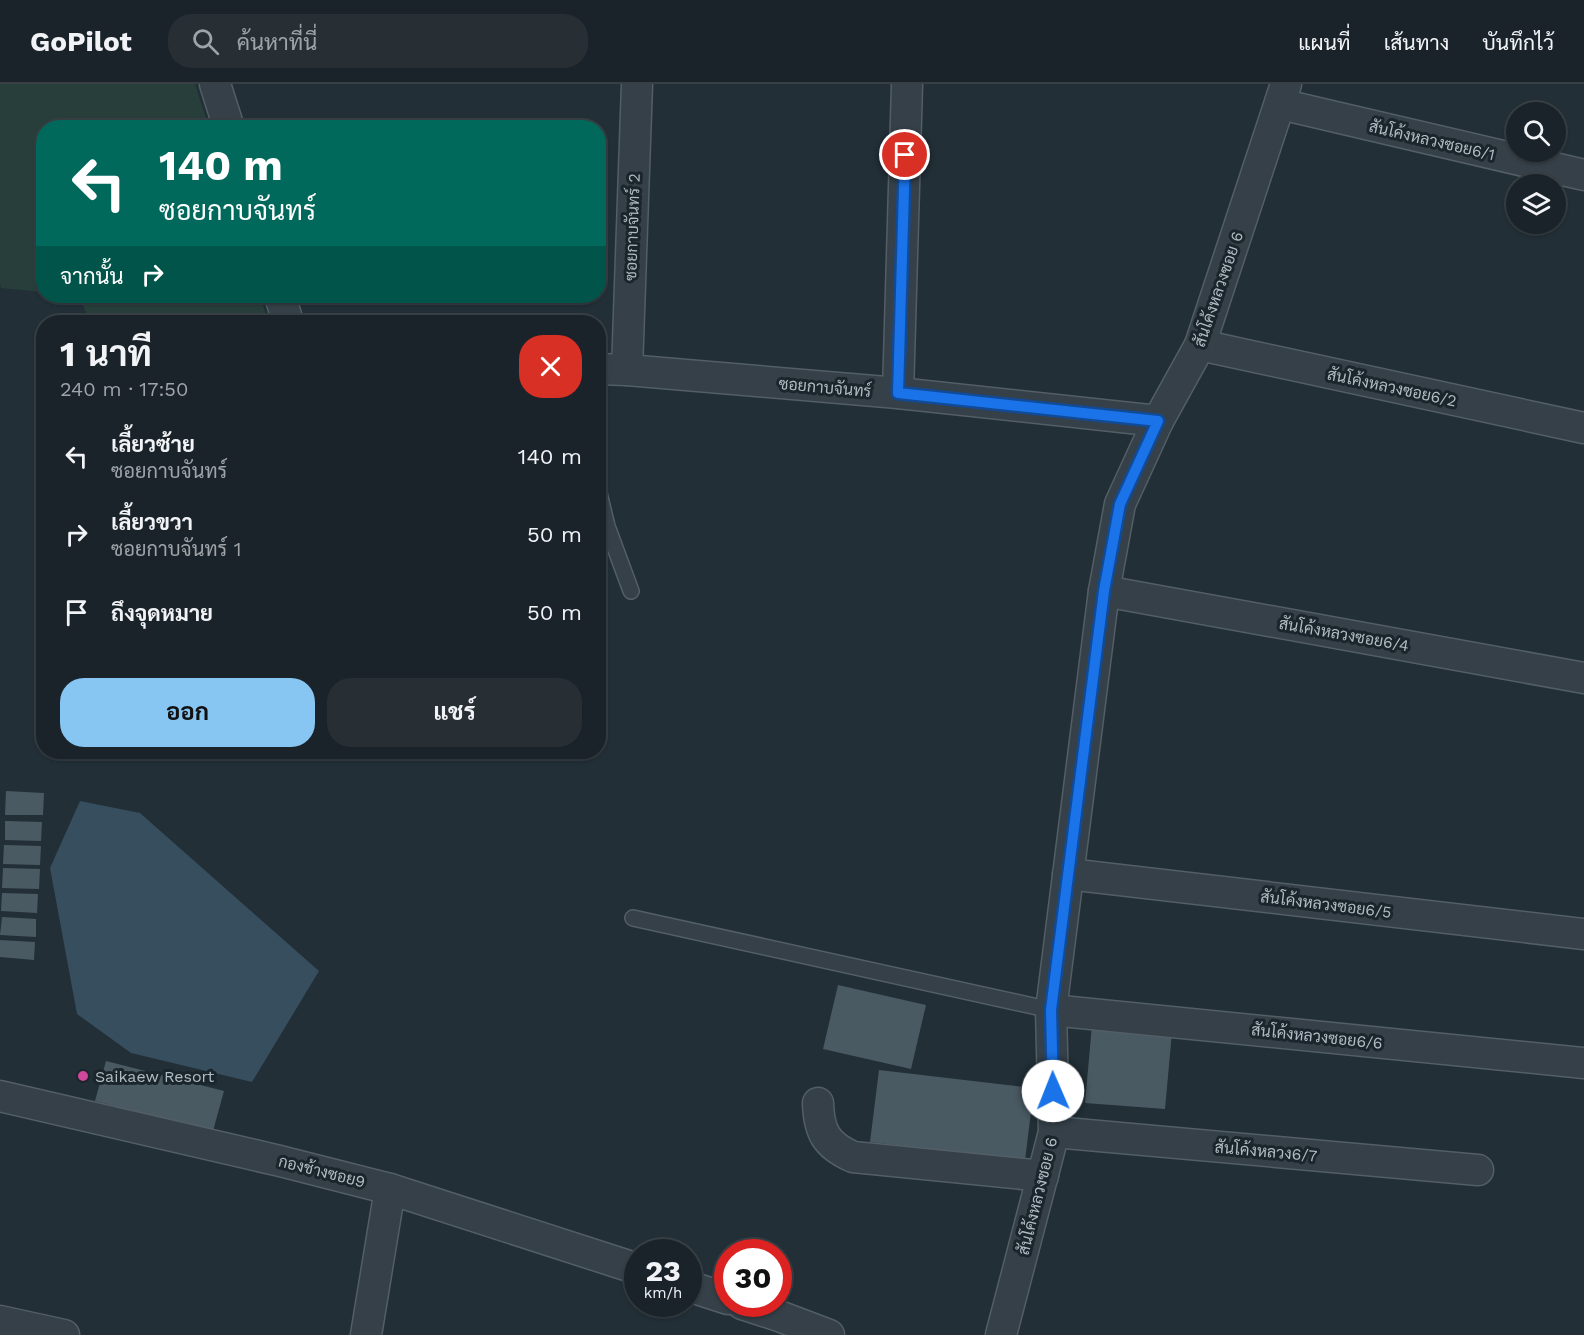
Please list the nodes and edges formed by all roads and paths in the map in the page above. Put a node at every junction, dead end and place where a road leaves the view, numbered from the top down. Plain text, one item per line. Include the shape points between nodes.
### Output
1 (215, 84) edge
2 (637, 84) edge
3 (907, 84) edge
4 (1283, 94) edge
5 (226, 120) edge
6 (1584, 175) edge
7 (1200, 345) junction
8 (613, 370) edge
9 (898, 393) junction
10 (1158, 421) junction
11 (1584, 428) edge
12 (606, 522) edge
13 (631, 591) dead end
14 (1104, 591) junction
15 (1584, 678) edge
16 (1068, 874) junction
17 (633, 918) dead end
18 (1584, 934) edge
19 (1051, 1010) junction
20 (1584, 1063) edge
21 (0, 1096) edge
22 (818, 1103) dead end
23 (1054, 1132) junction
24 (1478, 1170) dead end
25 (1043, 1176) junction
26 (390, 1189) junction
27 (624, 1264) edge
28 (764, 1317) edge
29 (0, 1321) edge
30 (777, 1325) edge
31 (64, 1335) edge
32 (366, 1335) edge
33 (829, 1335) edge
34 (1001, 1335) edge

1 - 5 street
2 - 8 street, ซอยกาบจันทร์ 2
3 - 9 street
4 - 6 street, สันโค้งหลวงซอย6/1
4 - 7 street, สันโค้งหลวงซอย 6
7 - 10 street, สันโค้งหลวงซอย 6
7 - 11 street, สันโค้งหลวงซอย6/2
8 - 9 street, ซอยกาบจันทร์
9 - 10 street, ซอยกาบจันทร์
10 - 14 street, สันโค้งหลวงซอย 6 via 1120,504
12 - 13 lane
14 - 15 street, สันโค้งหลวงซอย6/4
14 - 16 street, สันโค้งหลวงซอย 6
16 - 18 street, สันโค้งหลวงซอย6/5
16 - 19 street, สันโค้งหลวงซอย 6
17 - 19 lane
19 - 20 street, สันโค้งหลวงซอย6/6
19 - 23 street, สันโค้งหลวงซอย 6
21 - 26 street, กองช้างซอย9
22 - 25 street via 824,1136 853,1156
23 - 24 street, สันโค้งหลวง6/7
23 - 25 street, สันโค้งหลวงซอย 6
25 - 34 street, สันโค้งหลวงซอย 6
26 - 27 street, กองช้างซอย9
26 - 32 street
28 - 30 street
29 - 31 street
30 - 33 street

